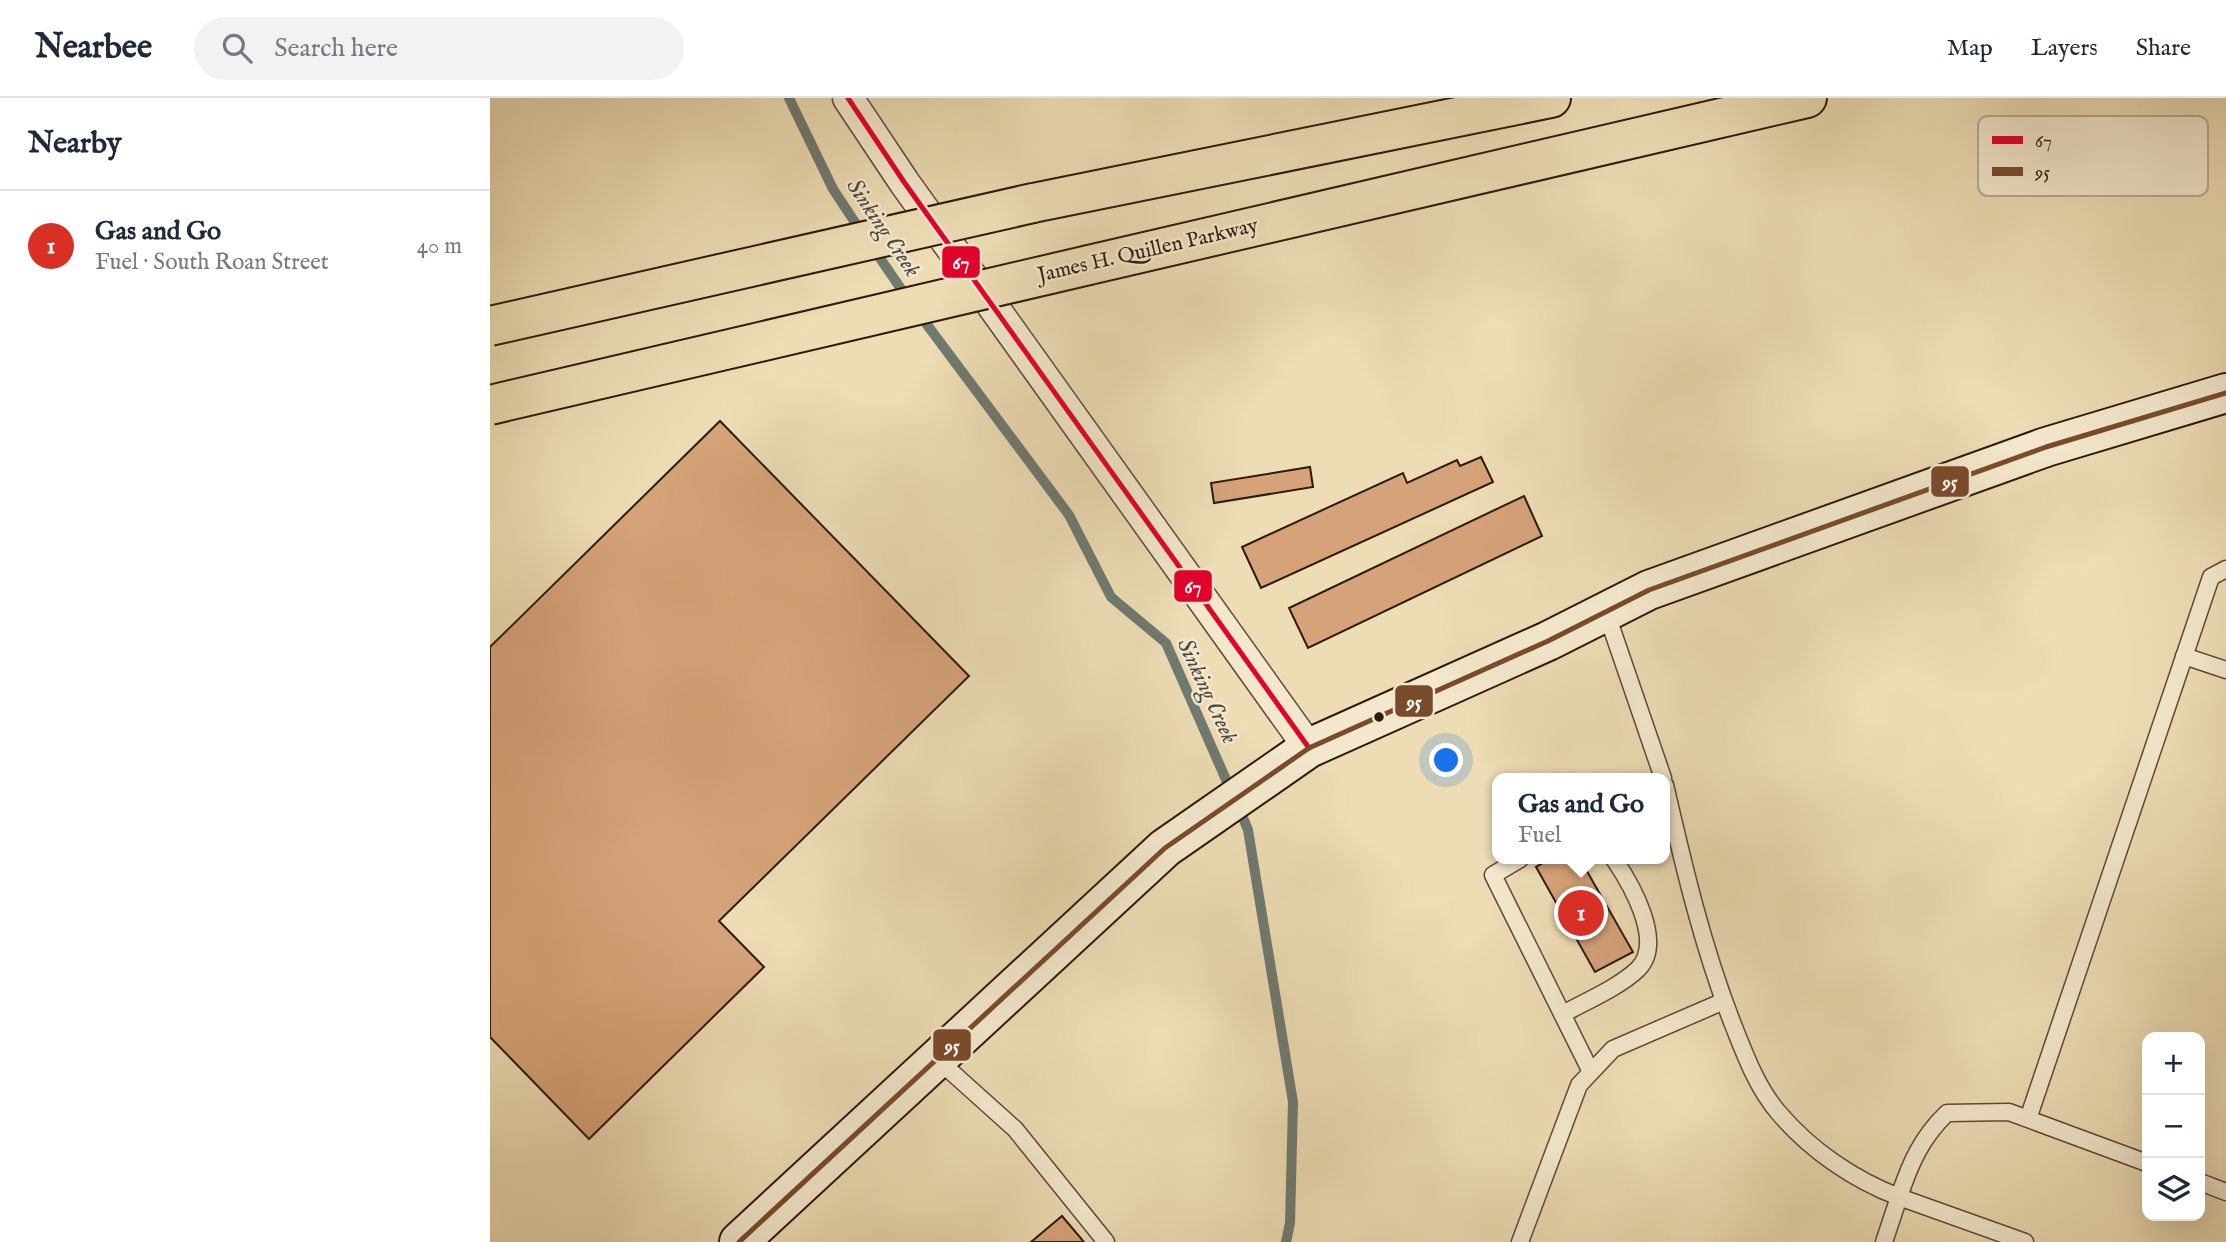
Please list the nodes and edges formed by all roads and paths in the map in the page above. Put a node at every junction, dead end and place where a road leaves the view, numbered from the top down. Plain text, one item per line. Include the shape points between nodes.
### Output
1 (848, 98) edge
2 (1551, 98) edge
3 (1807, 98) edge
4 (490, 326) edge
5 (2226, 393) edge
6 (490, 405) edge
7 (2226, 569) edge
8 (1605, 612) junction
9 (2185, 656) junction
10 (2226, 670) edge
11 (1309, 748) junction
12 (1661, 773) edge
13 (1670, 809) edge
14 (1512, 864) edge
15 (1617, 864) edge
16 (1724, 1001) junction
17 (1563, 1014) junction
18 (937, 1059) junction
19 (1591, 1072) junction
20 (2028, 1119) junction
21 (2142, 1161) edge
22 (2205, 1184) edge
23 (2226, 1192) edge
24 (1899, 1198) junction
25 (739, 1242) edge
26 (1106, 1242) edge
27 (1520, 1242) edge
28 (1884, 1242) edge
29 (2025, 1242) edge

1 - 11 street
2 - 4 highway, bridge via 1033,203
3 - 6 highway, James H. Quillen Parkway, bridge
5 - 8 main road via 2046,447 1649,590
7 - 9 lane via 2211,577
8 - 11 main road
8 - 12 lane
9 - 10 lane
9 - 20 lane
11 - 18 main road via 1165,848
13 - 16 lane
14 - 17 lane via 1493,875
15 - 17 lane via 1643,912 1648,949 1639,968
16 - 19 lane via 1613,1049
16 - 24 lane via 1748,1061 1777,1112 1862,1183
17 - 19 lane
18 - 25 main road
18 - 26 lane via 1015,1129
19 - 27 lane via 1569,1107
20 - 21 lane
20 - 24 lane via 2009,1112 1947,1114 1912,1157
22 - 23 lane
24 - 28 lane
24 - 29 lane

